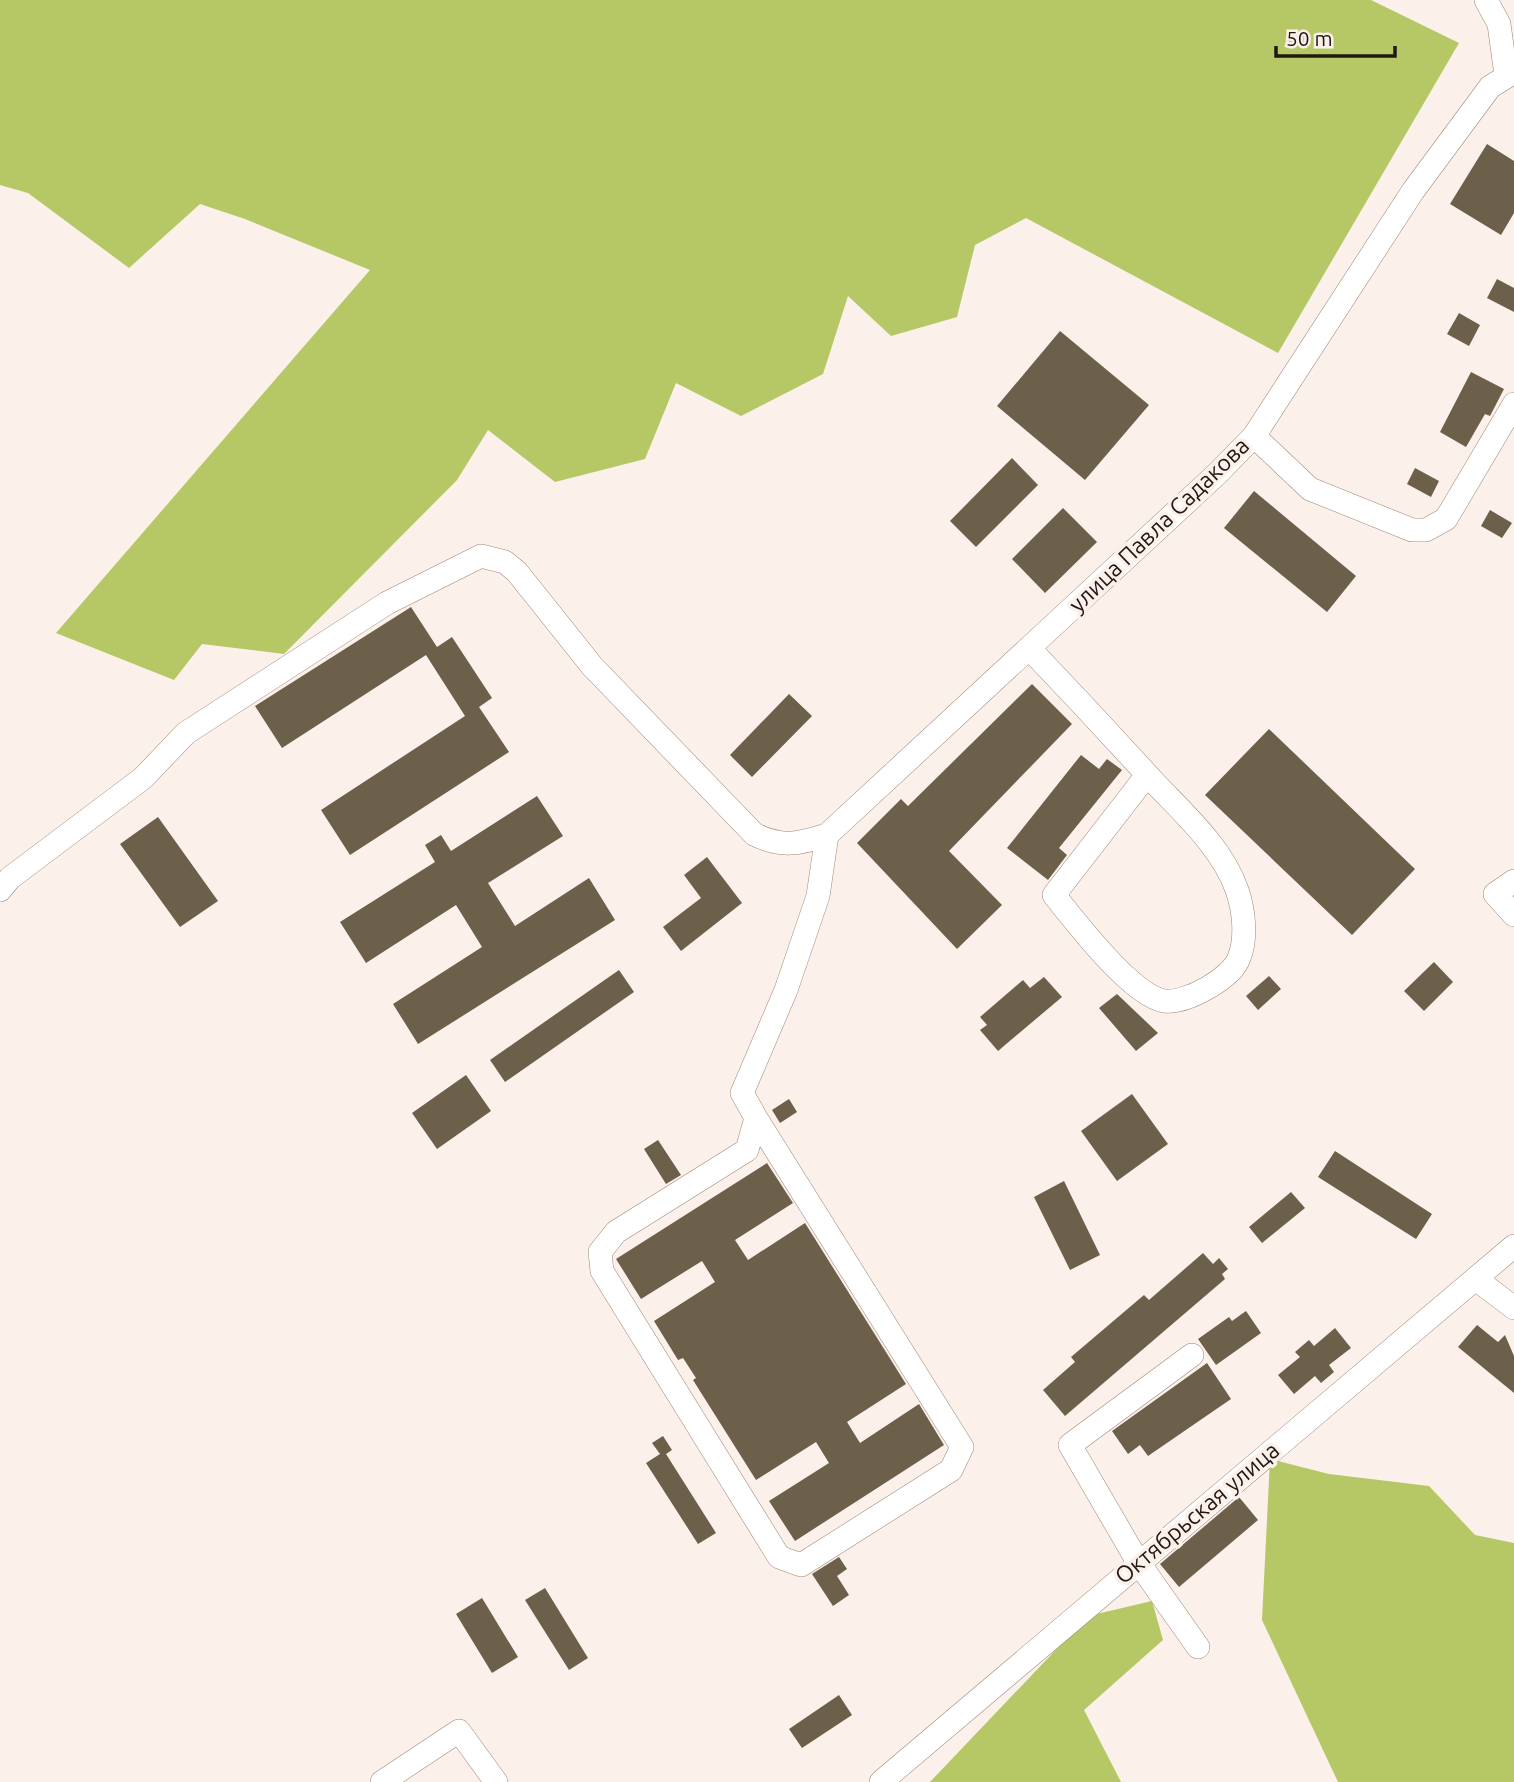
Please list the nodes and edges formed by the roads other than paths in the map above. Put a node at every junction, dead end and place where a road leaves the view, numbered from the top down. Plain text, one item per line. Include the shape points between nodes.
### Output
1 (1486, 0) edge
2 (1510, 73) edge
3 (1514, 404) edge
4 (1254, 436) junction
5 (1030, 648) junction
6 (1147, 775) junction
7 (827, 835) junction
8 (1514, 881) edge
9 (0, 890) edge
10 (1514, 915) edge
11 (756, 1118) junction
12 (1514, 1246) edge
13 (1476, 1279) junction
14 (1514, 1308) edge
15 (1192, 1355) dead end
16 (1138, 1562) junction
17 (1198, 1647) dead end
18 (382, 1782) edge
19 (496, 1782) edge
20 (881, 1782) edge

1 - 2 street via 1499,24
2 - 4 street, улица Павла Садакова via 1490,87 1413,191
3 - 4 street via 1446,519 1426,530 1412,530 1310,489
4 - 5 street, улица Павла Садакова
5 - 6 street
5 - 7 street, улица Павла Садакова
6 - 6 street via 1210,843 1237,890 1245,933 1238,961 1200,995 1164,1001 1132,983 1054,895
7 - 9 street via 794,845 772,844 754,834 592,666 516,572 505,562 481,556 387,603 186,733 142,778
7 - 11 street via 818,896 786,990 743,1093
8 - 10 street via 1495,894
11 - 11 street via 747,1150 616,1232 600,1252 602,1271 779,1557 801,1565 951,1470 962,1447
12 - 13 street, Октябрьская улица
13 - 14 street
13 - 16 street, Октябрьская улица
15 - 16 street via 1070,1445
16 - 17 street
16 - 20 street, Октябрьская улица
18 - 19 street via 459,1731

